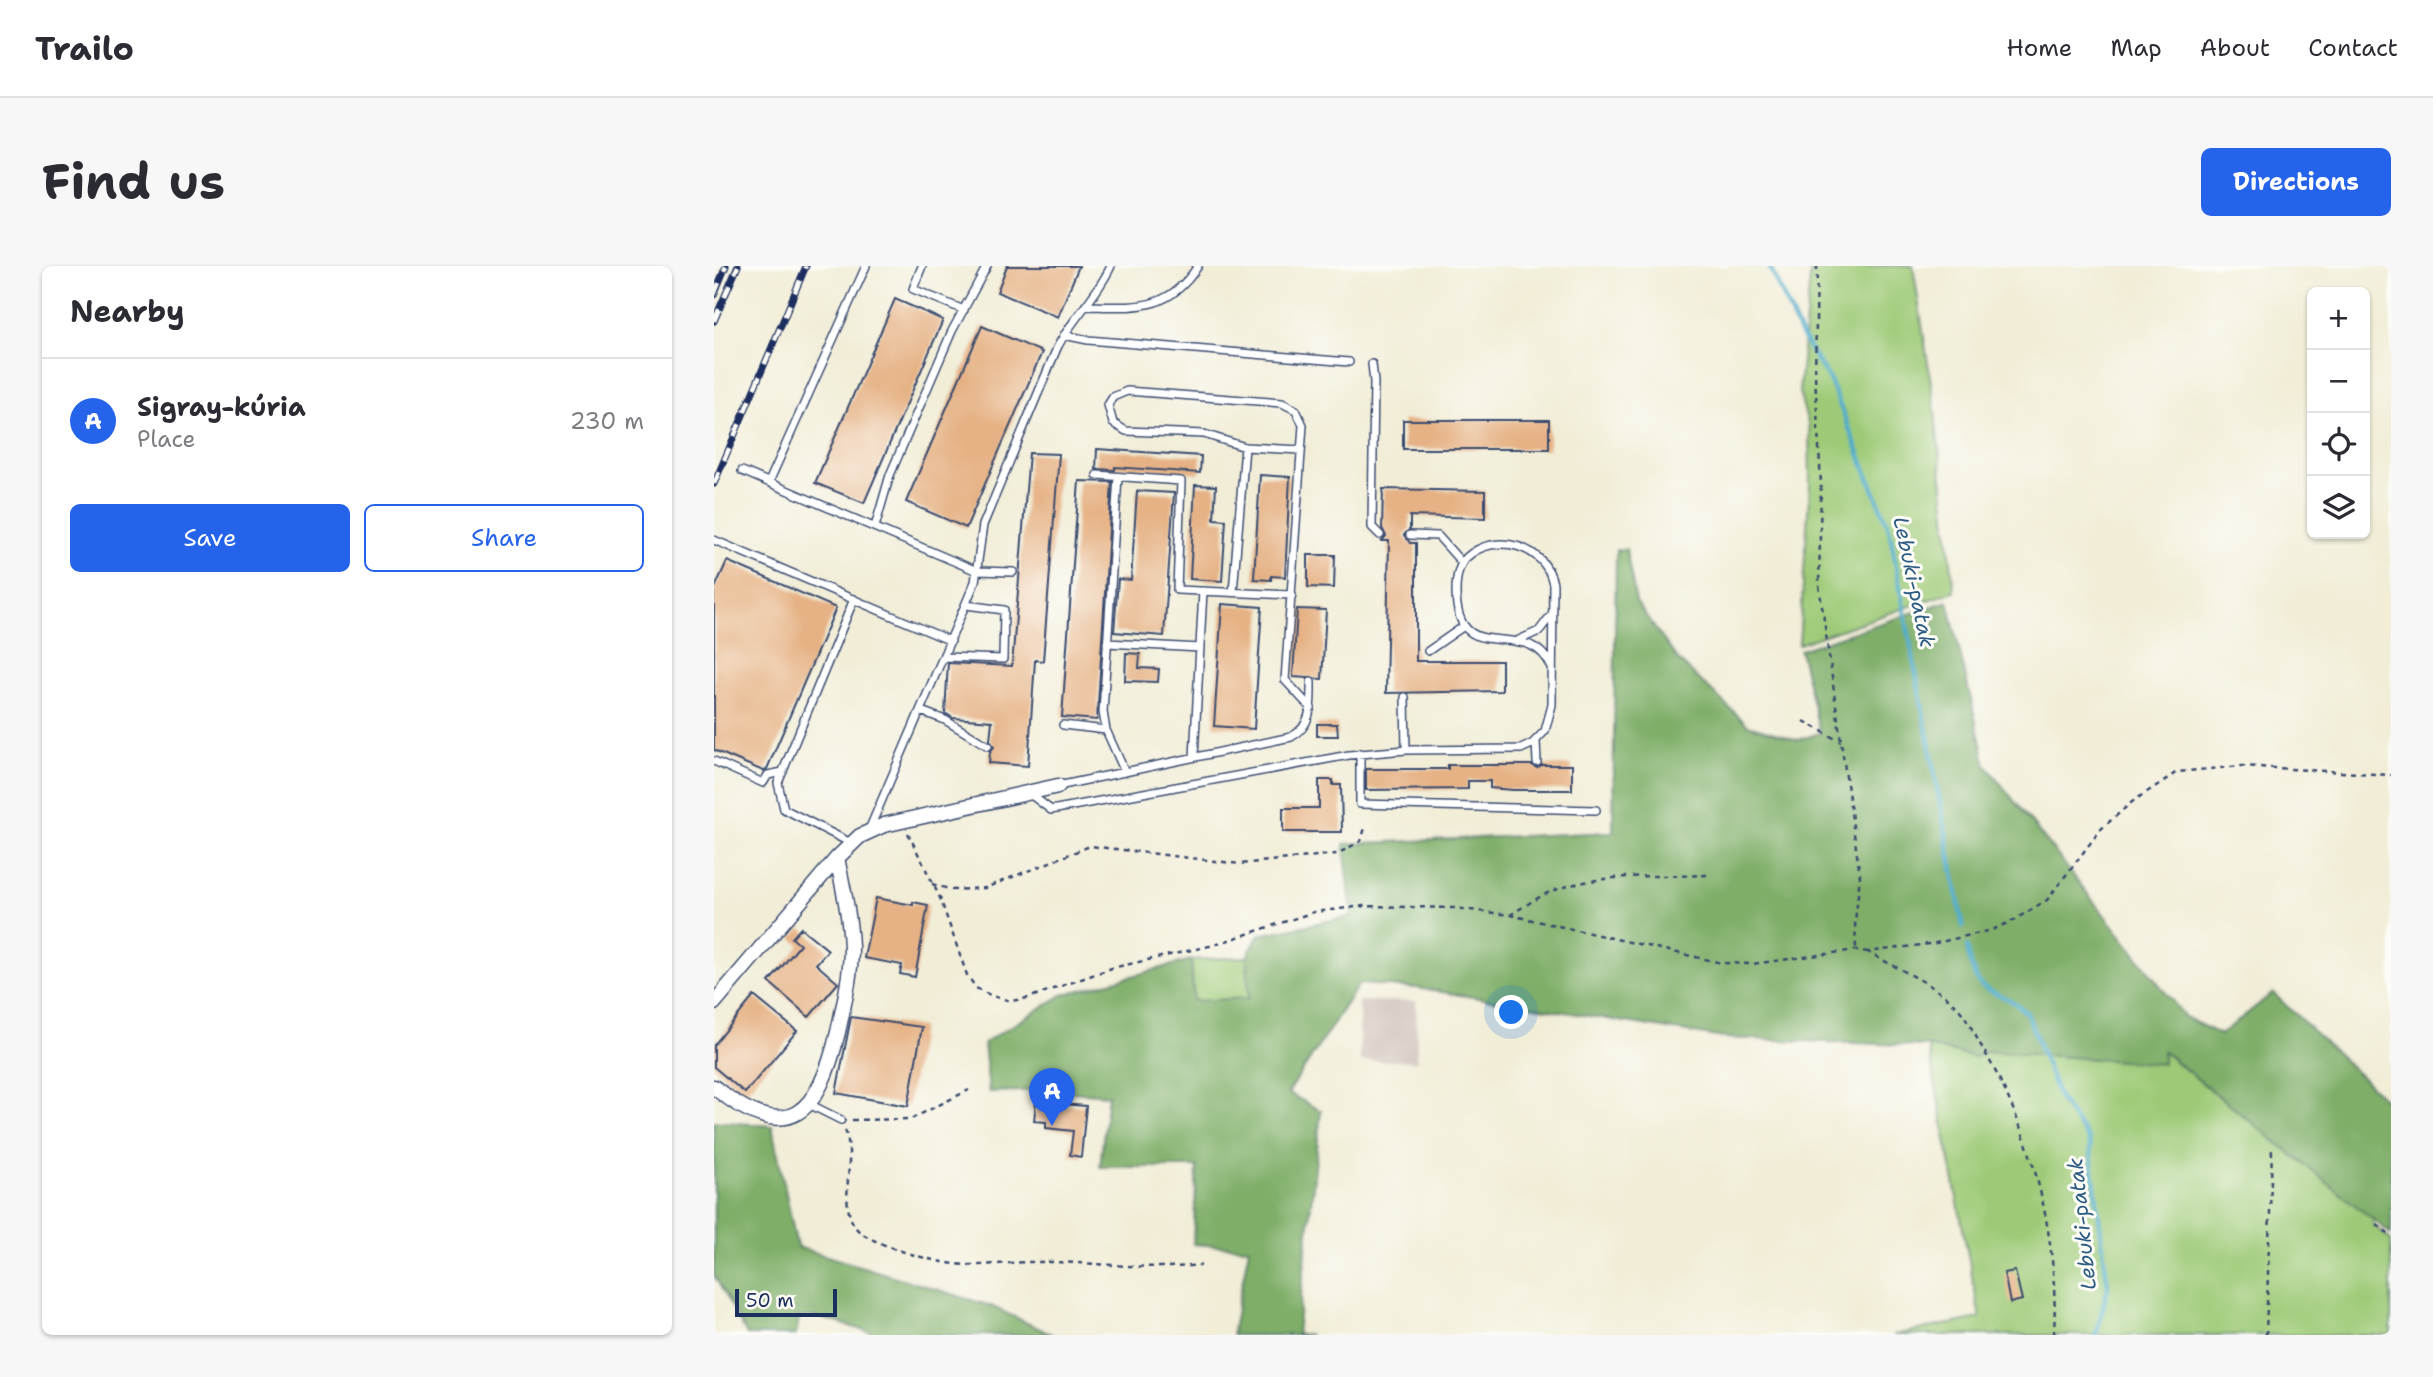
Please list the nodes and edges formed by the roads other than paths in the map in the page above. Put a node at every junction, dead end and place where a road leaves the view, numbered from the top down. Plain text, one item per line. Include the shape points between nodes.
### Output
1 (866, 266) edge
2 (922, 266) edge
3 (987, 266) edge
4 (1111, 266) edge
5 (1198, 266) edge
6 (1087, 306) junction
7 (964, 310) junction
8 (1064, 335) junction
9 (1349, 362) dead end
10 (1372, 364) dead end
11 (1245, 447) junction
12 (1301, 450) junction
13 (742, 471) dead end
14 (1097, 475) dead end
15 (1118, 477) junction
16 (769, 482) junction
17 (875, 527) junction
18 (1380, 535) dead end
19 (1410, 535) dead end
20 (714, 540) edge
21 (1462, 563) junction
22 (977, 571) junction
23 (1013, 572) dead end
24 (1203, 591) junction
25 (1233, 592) junction
26 (1292, 595) junction
27 (854, 599) junction
28 (966, 605) junction
29 (1552, 614) junction
30 (1464, 626) junction
31 (951, 640) junction
32 (1518, 640) junction
33 (1107, 643) junction
34 (1200, 649) junction
35 (1427, 651) dead end
36 (944, 657) junction
37 (1552, 668) junction
38 (1311, 682) dead end
39 (1405, 697) dead end
40 (1311, 708) junction
41 (921, 711) junction
42 (1063, 725) dead end
43 (1106, 730) junction
44 (1536, 741) junction
45 (988, 746) dead end
46 (1406, 750) junction
47 (1360, 753) junction
48 (1194, 757) junction
49 (714, 761) edge
50 (1537, 762) dead end
51 (783, 772) junction
52 (1125, 772) junction
53 (1058, 786) joint
54 (1028, 793) junction
55 (1597, 810) dead end
56 (869, 831) junction
57 (852, 843) junction
58 (837, 858) junction
59 (714, 1003) edge
60 (714, 1087) edge
61 (808, 1104) junction
62 (841, 1120) road end

1 - 16 lane
2 - 7 lane via 913,289
3 - 7 lane
4 - 6 lane
5 - 6 lane via 1181,288 1158,302 1137,307
6 - 8 lane
7 - 17 lane via 890,475
8 - 9 lane
8 - 22 lane via 983,526
10 - 18 lane via 1372,527
11 - 12 lane
11 - 12 lane via 1204,434 1121,429 1110,417 1108,405 1127,391 1282,403 1301,418
11 - 25 lane
12 - 26 lane
13 - 16 lane
14 - 15 lane
15 - 24 lane via 1181,481 1177,590
15 - 33 lane
16 - 17 lane
17 - 22 lane
19 - 21 lane via 1438,536
20 - 27 lane
21 - 29 lane via 1490,545 1527,548 1550,573
21 - 30 lane via 1456,587 1457,610
22 - 23 lane
22 - 28 lane
24 - 25 lane
24 - 34 lane
25 - 26 lane
26 - 40 lane via 1285,680
27 - 31 lane
27 - 51 lane
28 - 31 lane
28 - 36 lane via 1004,610 1003,659
29 - 32 lane via 1539,631
29 - 37 lane
30 - 32 lane via 1483,640
30 - 35 lane
31 - 36 lane
32 - 37 lane via 1540,650
33 - 34 lane
33 - 43 lane
34 - 48 lane
36 - 41 lane
37 - 44 lane via 1550,718
38 - 40 lane
39 - 46 lane
40 - 48 lane via 1305,726 1292,737
41 - 45 lane
41 - 56 lane
42 - 43 lane
43 - 52 lane
44 - 46 lane via 1510,750
44 - 50 lane
46 - 47 lane
47 - 54 lane via 1051,810
47 - 55 lane via 1360,804
48 - 52 lane
49 - 51 lane via 763,783 768,775
51 - 57 lane via 778,793 784,809
52 - 53 lane
53 - 54 street
54 - 56 street
56 - 57 street
57 - 58 street
58 - 59 street
58 - 61 street via 850,930 849,978 828,1070
60 - 61 street via 749,1113 770,1120 792,1116
61 - 62 lane

